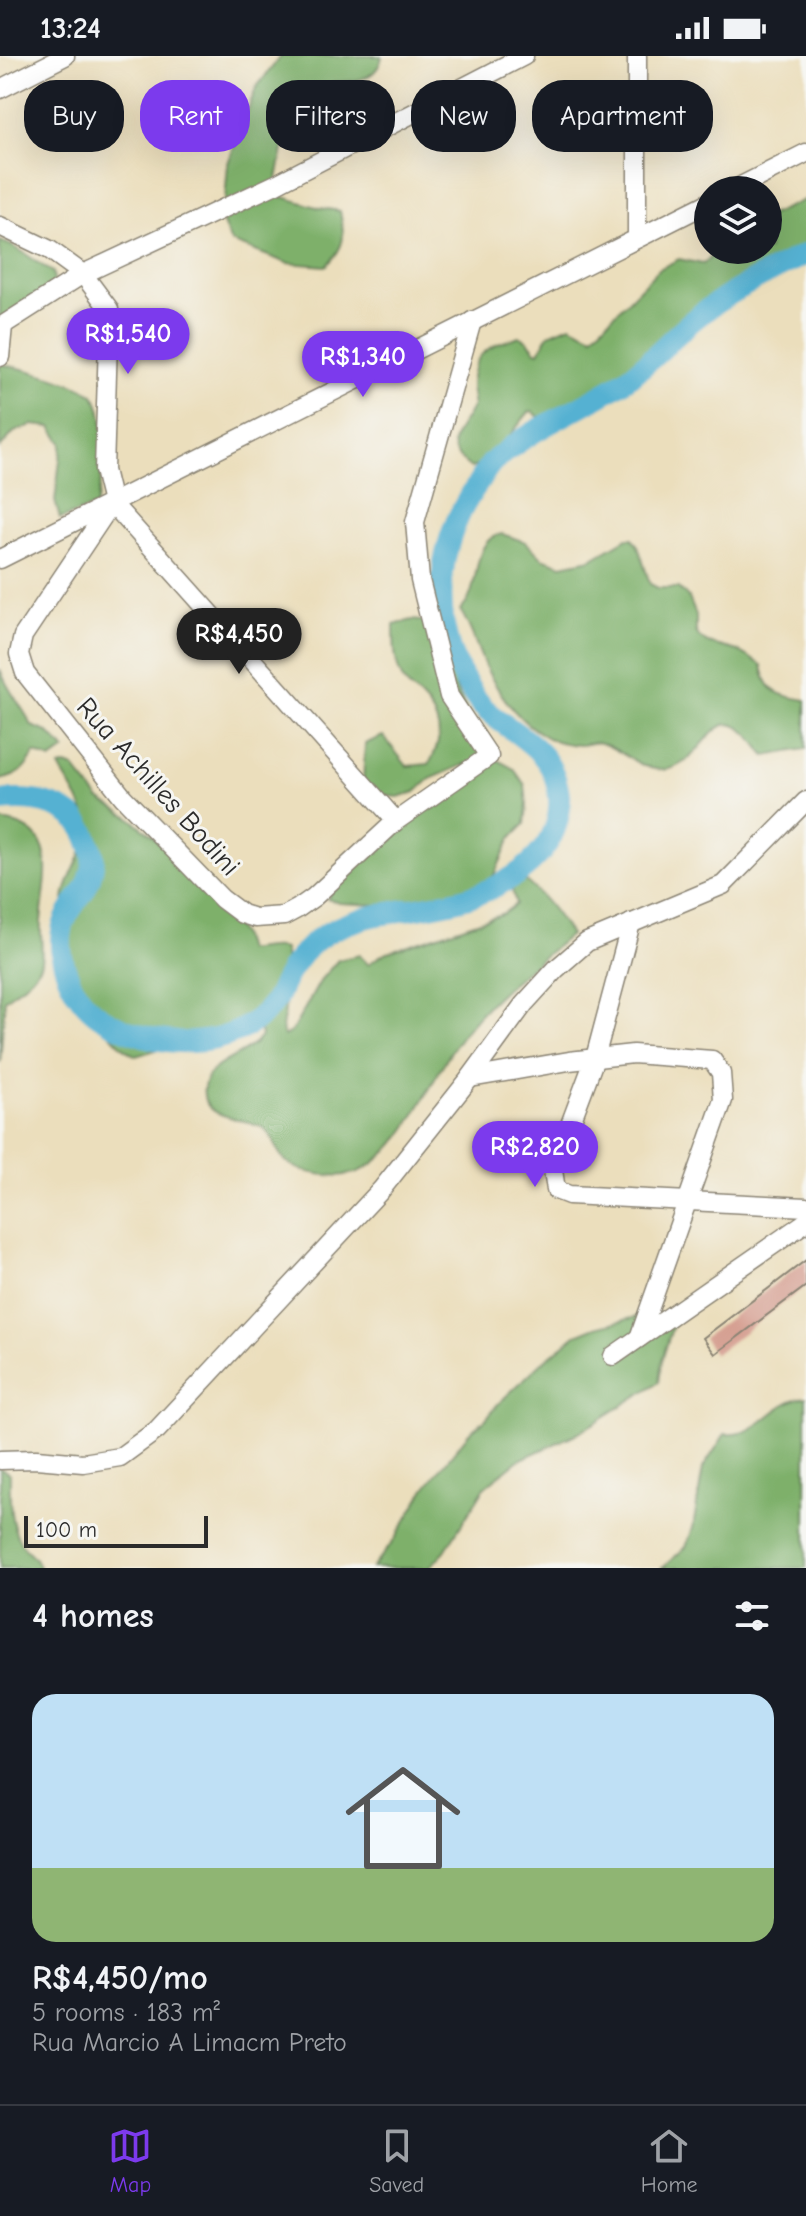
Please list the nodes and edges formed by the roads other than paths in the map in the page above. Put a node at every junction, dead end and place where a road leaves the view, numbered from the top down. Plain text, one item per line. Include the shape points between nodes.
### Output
1 (65, 56) edge
2 (524, 56) edge
3 (637, 56) edge
4 (0, 89) edge
5 (806, 153) edge
6 (761, 176) edge
7 (694, 210) edge
8 (0, 226) edge
9 (637, 238) junction
10 (83, 274) junction
11 (472, 321) junction
12 (1, 326) edge
13 (0, 357) edge
14 (112, 503) junction
15 (0, 559) edge
16 (806, 801) edge
17 (396, 821) junction
18 (631, 923) junction
19 (595, 1058) junction
20 (470, 1078) junction
21 (688, 1199) junction
22 (806, 1207) edge
23 (806, 1222) edge
24 (639, 1338) junction
25 (613, 1356) dead end
26 (0, 1460) edge

1 - 4 street
2 - 10 street via 276,184
3 - 9 street
5 - 6 street
7 - 9 street
8 - 10 street via 50,250
9 - 11 street
10 - 12 street
10 - 14 street via 109,309 104,470
11 - 14 street
11 - 17 street, Rua Achilles Bodini via 415,522 420,580 449,696 489,756
12 - 13 street
14 - 15 street
14 - 17 street
14 - 17 street, Rua Achilles Bodini via 23,636 19,654 25,673 123,797 222,899 242,914 268,918 284,916 314,897
16 - 18 street via 723,885
18 - 19 street
18 - 20 street via 587,942 556,969
19 - 20 street
19 - 21 street via 633,1054 712,1060 721,1073 723,1100
19 - 21 street via 553,1170 556,1190 569,1195
20 - 26 street via 381,1190 157,1430 120,1457 83,1463
21 - 22 street
21 - 24 street
23 - 24 street
24 - 25 street

